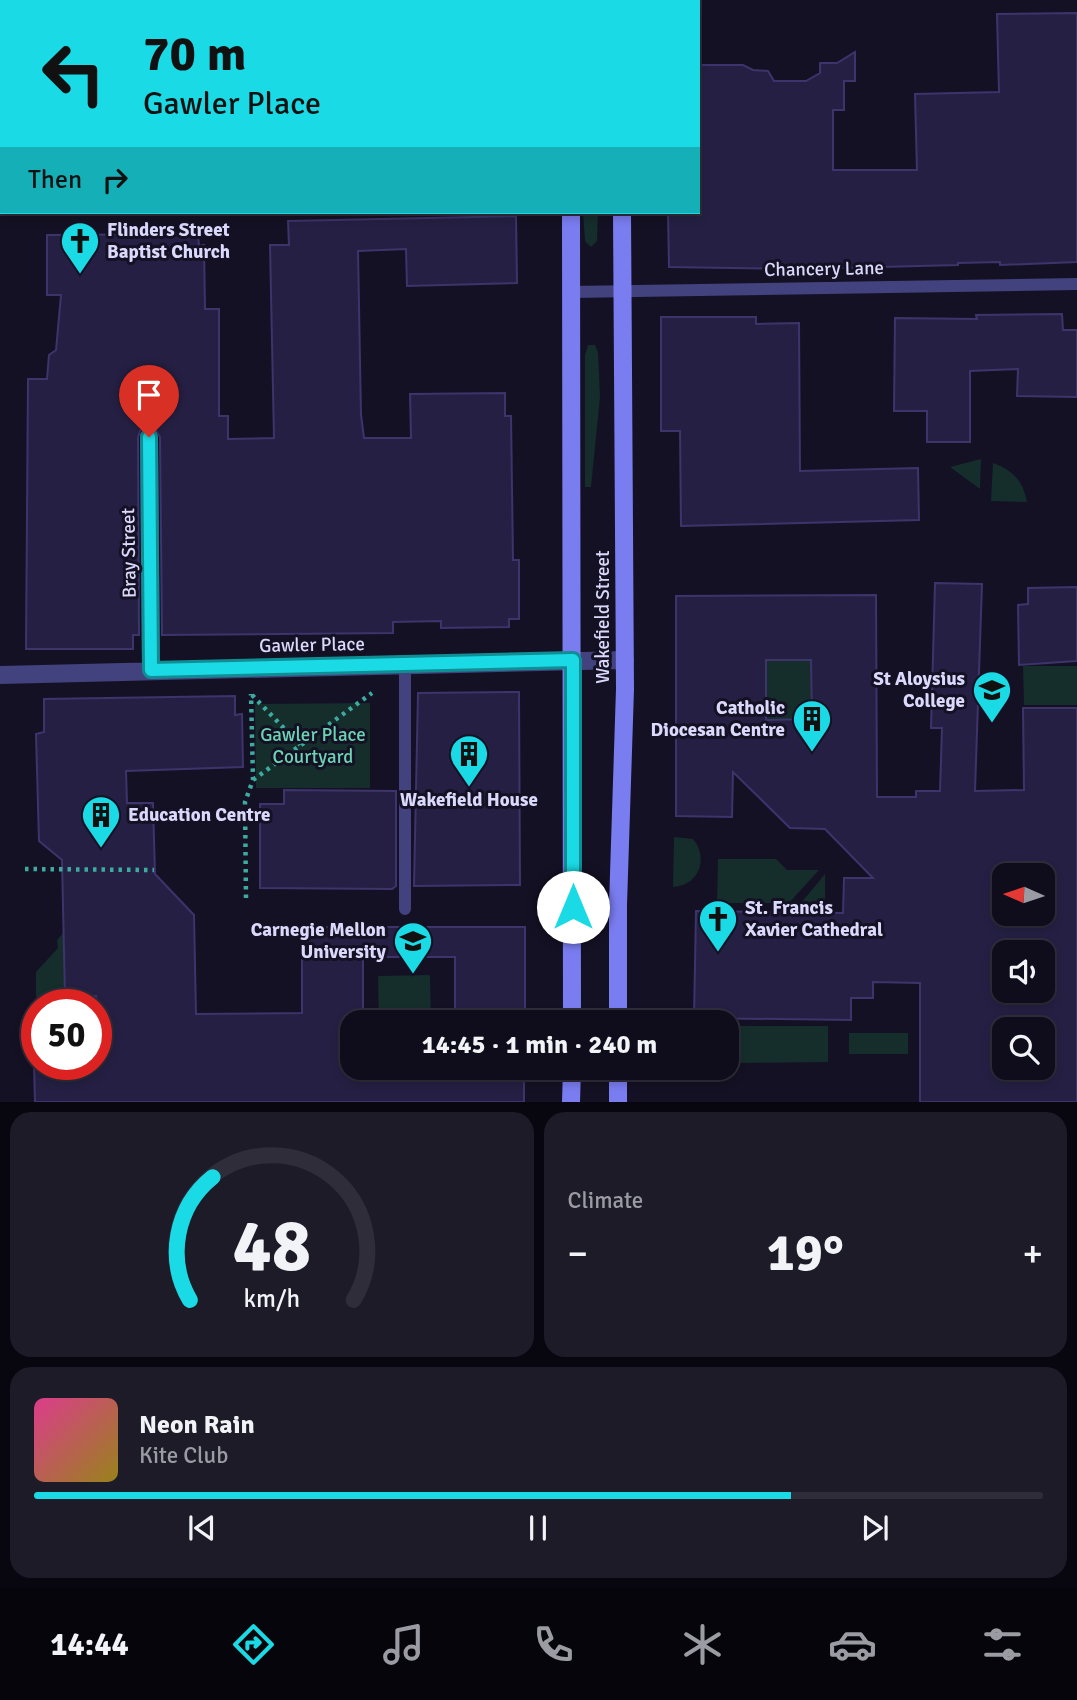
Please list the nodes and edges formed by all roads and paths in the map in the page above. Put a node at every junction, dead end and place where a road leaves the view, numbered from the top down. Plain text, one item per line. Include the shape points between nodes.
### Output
1 (570, 214) edge
2 (622, 214) edge
3 (1077, 284) edge
4 (622, 291) junction
5 (571, 292) junction
6 (149, 437) dead end
7 (573, 660) junction
8 (625, 660) junction
9 (405, 664) junction
10 (151, 670) junction
11 (0, 675) edge
12 (372, 693) dead end
13 (300, 745) junction
14 (253, 780) junction
15 (25, 869) dead end
16 (155, 870) dead end
17 (246, 898) dead end
18 (405, 909) dead end
19 (572, 1010) edge
20 (618, 1010) edge
21 (572, 1080) edge
22 (618, 1080) edge
23 (571, 1101) edge
24 (618, 1101) edge

1 - 5 main road, Wakefield Street
2 - 4 main road, Wakefield Street
3 - 4 lane, Chancery Lane
4 - 5 lane, Chancery Lane
4 - 8 main road, Wakefield Street
5 - 7 main road, Wakefield Street
6 - 10 street, Bray Street
7 - 8 street, Gawler Place
7 - 9 street, Gawler Place
7 - 19 main road, Wakefield Street
8 - 20 main road, Wakefield Street
9 - 10 street, Gawler Place
9 - 18 lane
10 - 11 street, Gawler Place
12 - 13 path
13 - 14 path
13 - 14 path via 251,694
14 - 17 path via 245,803
15 - 16 path
21 - 23 main road
22 - 24 main road

